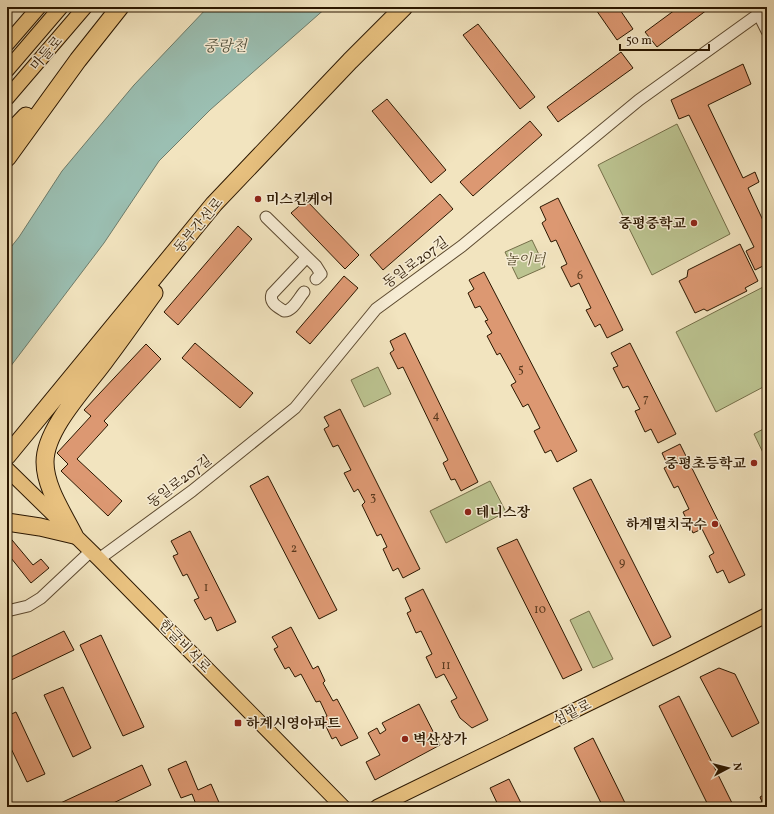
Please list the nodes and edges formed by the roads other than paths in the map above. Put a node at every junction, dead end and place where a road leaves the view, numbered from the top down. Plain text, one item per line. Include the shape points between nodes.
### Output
1 (39, 7) edge
2 (61, 7) edge
3 (86, 7) edge
4 (120, 7) edge
5 (404, 7) edge
6 (763, 11) edge
7 (767, 31) edge
8 (7, 44) edge
9 (78, 60) junction
10 (7, 70) edge
11 (7, 98) edge
12 (7, 136) edge
13 (7, 158) edge
14 (214, 204) junction
15 (266, 217) dead end
16 (306, 258) junction
17 (316, 278) dead end
18 (304, 292) dead end
19 (7, 456) edge
20 (7, 469) edge
21 (7, 522) edge
22 (74, 535) junction
23 (95, 555) junction
24 (7, 611) edge
25 (767, 615) edge
26 (343, 807) edge
27 (377, 807) edge

1 - 8 main road
2 - 10 main road, 마들로
3 - 11 main road, 마들로
4 - 9 highway
5 - 14 highway, 동부간선로
6 - 7 street
6 - 23 street, 동일로207길 via 639,100 462,246 376,309 295,408 192,491
9 - 12 highway
9 - 13 highway
14 - 19 highway, 동부간선로
14 - 22 highway via 190,246 64,415 48,442 45,462 48,482
15 - 16 street
16 - 17 street via 320,272
16 - 18 street via 270,298 287,311
20 - 22 main road, 한글비석로
21 - 22 highway via 40,526
22 - 23 main road, 한글비석로
23 - 24 street, 동일로207길 via 41,598 28,606
23 - 26 main road, 한글비석로
25 - 27 main road, 섬밭로

